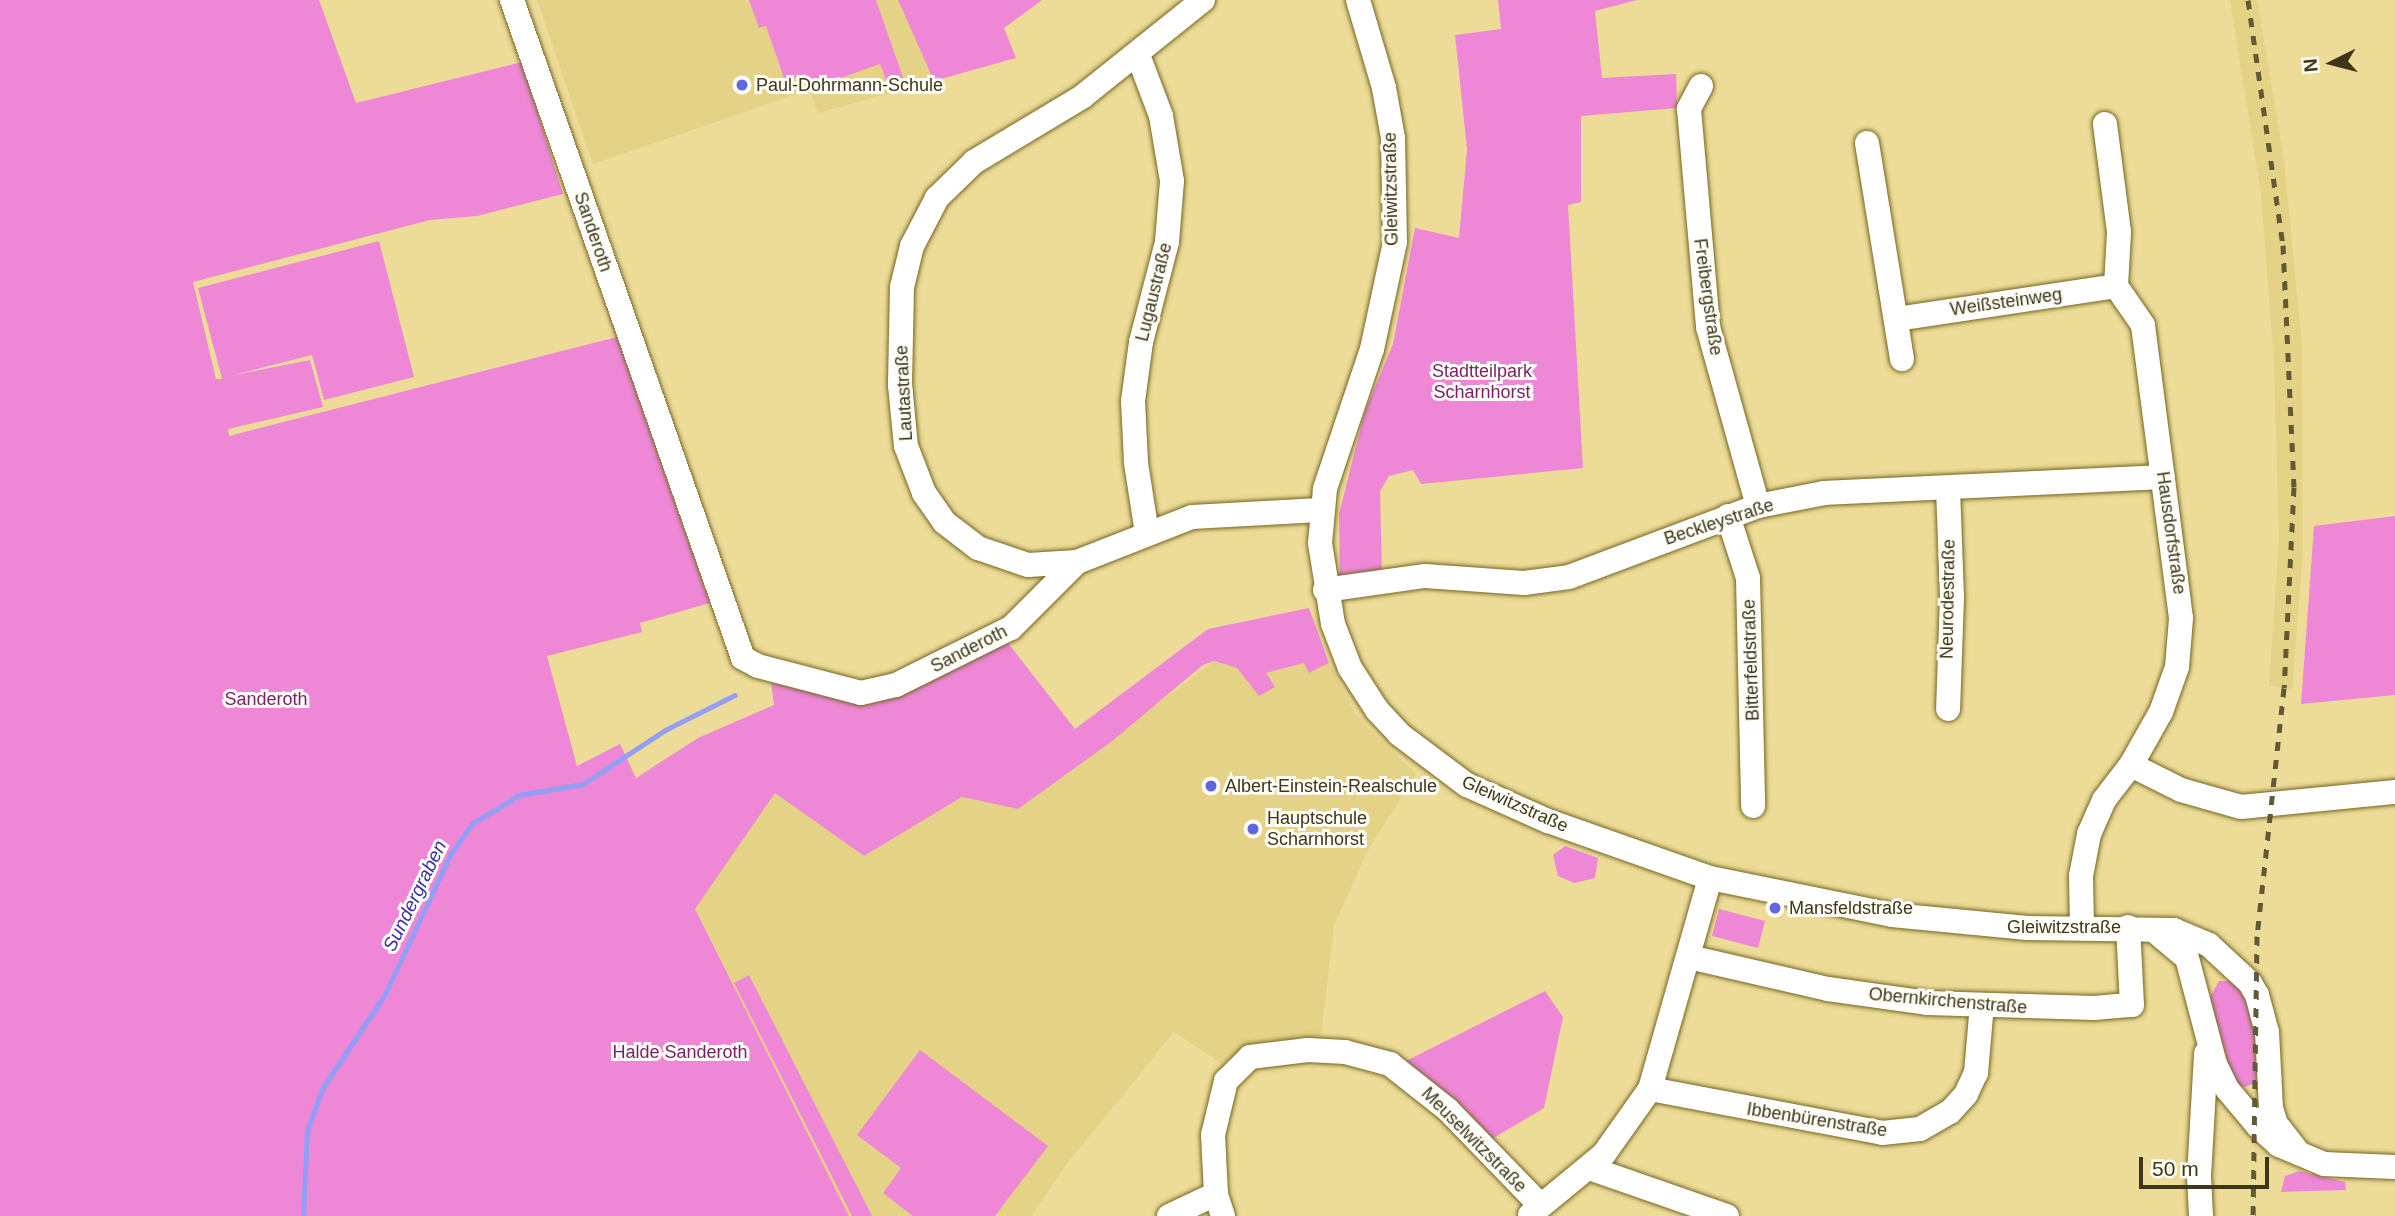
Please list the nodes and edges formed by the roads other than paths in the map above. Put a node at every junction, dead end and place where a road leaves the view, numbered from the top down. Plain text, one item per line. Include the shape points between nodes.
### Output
1 (512, 0) edge
2 (1203, 0) edge
3 (1358, 0) edge
4 (1138, 55) junction
5 (1701, 86) dead end
6 (2105, 124) dead end
7 (1867, 143) dead end
8 (2116, 286) junction
9 (1896, 318) junction
10 (1902, 359) dead end
11 (2163, 477) junction
12 (1948, 488) junction
13 (1758, 506) junction
14 (1320, 510) junction
15 (1728, 516) junction
16 (1147, 533) junction
17 (1077, 562) junction
18 (1325, 590) junction
19 (1948, 709) dead end
20 (2131, 765) junction
21 (2395, 792) edge
22 (1753, 806) dead end
23 (1710, 877) junction
24 (2082, 928) junction
25 (2140, 928) junction
26 (1689, 957) junction
27 (2231, 965) junction
28 (2199, 993) junction
29 (1982, 1005) junction
30 (2206, 1036) junction
31 (2269, 1079) junction
32 (1650, 1089) junction
33 (2239, 1105) junction
34 (2202, 1150) junction
35 (2299, 1153) junction
36 (2395, 1167) edge
37 (1588, 1168) junction
38 (1219, 1205) edge
39 (1535, 1211) edge
40 (1720, 1215) edge
41 (1169, 1216) edge
42 (2202, 1216) edge

1 - 17 street, Sanderoth via 743,657 758,666 861,693 896,685 1011,628
2 - 4 street, Lautastraße
3 - 14 street, Gleiwitzstraße via 1384,88 1393,138 1395,242 1372,349
4 - 16 street, Lugaustraße via 1161,116 1172,181 1167,242 1142,342 1133,401 1136,463
4 - 17 street, Lautastraße via 1082,97 992,149 946,186 919,228 902,287 901,407 909,458 924,493 959,536 1003,560 1028,565
5 - 13 street, Freibergstraße via 1689,108 1709,327
6 - 8 street via 2119,232
7 - 9 street
8 - 9 street, Weißsteinweg
8 - 11 street, Hausdorfstraße via 2143,325
9 - 10 street
11 - 12 street, Beckleystraße
11 - 20 street, Hausdorfstraße via 2180,599 2180,639 2167,696
12 - 13 street, Beckleystraße via 1824,493
12 - 19 street, Neurodestraße via 1952,597
13 - 15 street, Beckleystraße
14 - 16 street, Lautastraße via 1209,514
14 - 18 street, Gleiwitzstraße
15 - 18 street, Beckleystraße via 1569,577 1524,583 1425,576
15 - 22 street, Bitterfeldstraße via 1748,578
16 - 17 street, Lautastraße
18 - 23 street, Gleiwitzstraße via 1340,645 1364,690 1399,734 1434,764 1467,785 1548,821
20 - 21 street via 2181,790 2241,807
20 - 24 street, Hausdorfstraße via 2104,800 2089,834 2081,876
23 - 24 street, Gleiwitzstraße via 1892,915 1983,926
23 - 26 street
24 - 25 street, Gleiwitzstraße
25 - 27 street, Gleiwitzstraße via 2174,930 2209,945
25 - 28 street via 2187,958
25 - 29 street, Obernkirchenstraße via 2132,1005 2049,1010
26 - 29 street, Obernkirchenstraße via 1828,989 1927,1003
26 - 32 street
27 - 28 street via 2204,982
27 - 31 street, Gleiwitzstraße via 2250,983 2263,1014
28 - 30 street
29 - 32 street, Ibbenbürenstraße via 1977,1063 1966,1094 1950,1112 1920,1129 1882,1133
30 - 33 street via 2223,1081
30 - 34 street
31 - 33 street
31 - 35 street, Gleiwitzstraße via 2276,1124
32 - 37 street via 1618,1139
33 - 34 street via 2214,1125
33 - 35 street via 2279,1145
34 - 42 street
35 - 36 street via 2339,1167
37 - 39 street
37 - 40 street
38 - 39 street, Meuselwitzstraße via 1215,1116 1233,1069 1262,1053 1308,1049 1345,1052 1390,1064 1448,1110
38 - 41 street

